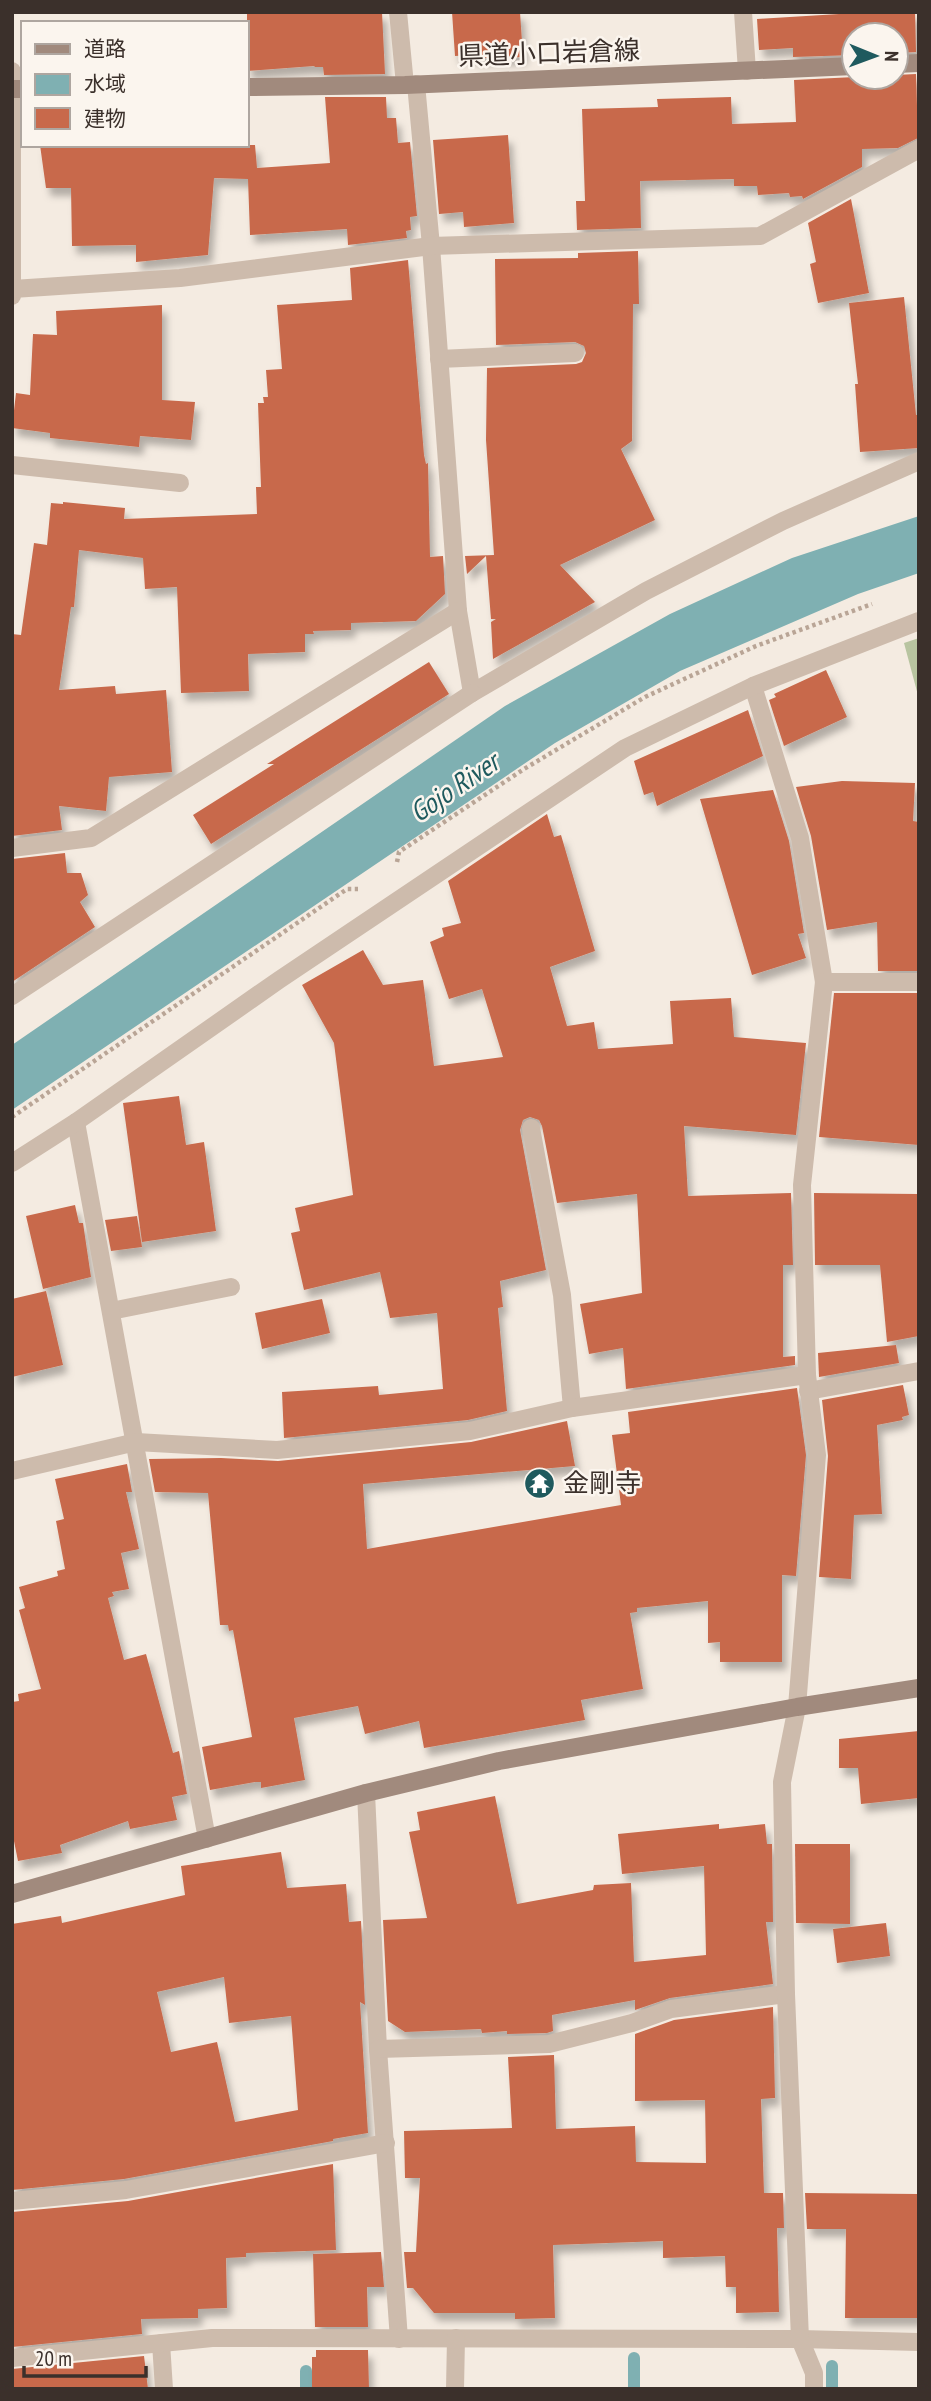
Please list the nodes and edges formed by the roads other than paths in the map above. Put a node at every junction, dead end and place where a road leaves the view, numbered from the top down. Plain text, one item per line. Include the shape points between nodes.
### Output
1 (398, 12) edge
2 (743, 12) edge
3 (840, 67) edge
4 (12, 71) edge
5 (747, 71) junction
6 (411, 85) junction
7 (248, 87) edge
8 (16, 89) edge
9 (919, 149) edge
10 (431, 246) junction
11 (13, 289) edge
12 (12, 296) edge
13 (575, 353) dead end
14 (439, 359) junction
15 (919, 461) edge
16 (12, 465) edge
17 (180, 483) dead end
18 (458, 611) junction
19 (919, 621) edge
20 (753, 687) junction
21 (472, 693) junction
22 (12, 848) edge
23 (824, 982) junction
24 (919, 982) edge
25 (12, 996) edge
26 (76, 1122) junction
27 (531, 1128) dead end
28 (12, 1163) edge
29 (231, 1287) dead end
30 (111, 1311) junction
31 (919, 1371) edge
32 (807, 1383) junction
33 (572, 1408) junction
34 (136, 1442) junction
35 (12, 1471) edge
36 (919, 1688) edge
37 (797, 1707) junction
38 (366, 1793) junction
39 (207, 1839) junction
40 (12, 1894) edge
41 (786, 1994) junction
42 (378, 2049) junction
43 (386, 2143) junction
44 (12, 2201) edge
45 (399, 2339) junction
46 (456, 2339) junction
47 (800, 2339) junction
48 (919, 2342) edge
49 (161, 2343) junction
50 (12, 2358) edge
51 (164, 2389) edge
52 (455, 2389) edge
53 (814, 2389) edge

1 - 6 street
2 - 5 street
3 - 5 street, 県道小口岩倉線
4 - 8 street
5 - 6 street, 県道小口岩倉線
6 - 7 street, 県道小口岩倉線
6 - 10 street
8 - 11 street
9 - 10 street via 760,236
10 - 11 street via 180,278
10 - 14 street
11 - 12 street
13 - 14 street
14 - 18 street
15 - 21 street via 783,521 646,591
16 - 17 street
18 - 21 street
18 - 22 street via 91,838
19 - 20 street
20 - 23 street via 800,838
20 - 26 street via 625,748
21 - 25 street
23 - 24 street
23 - 32 street via 802,1185
26 - 28 street
26 - 30 street
27 - 33 street via 562,1295
29 - 30 street
30 - 34 street
31 - 32 street
32 - 33 street
32 - 37 street via 817,1455
33 - 34 street via 470,1431 278,1450
34 - 35 street
34 - 39 street
36 - 37 street
37 - 38 street via 499,1761
37 - 41 street via 782,1782
38 - 39 street
38 - 42 street
39 - 40 street
41 - 42 street via 671,2008 549,2044
41 - 47 street
42 - 43 street
43 - 44 street via 126,2190
43 - 45 street
45 - 46 street
45 - 49 street via 212,2338
46 - 47 street
46 - 52 street
47 - 48 street
47 - 53 street via 814,2373
49 - 50 street
49 - 51 street

